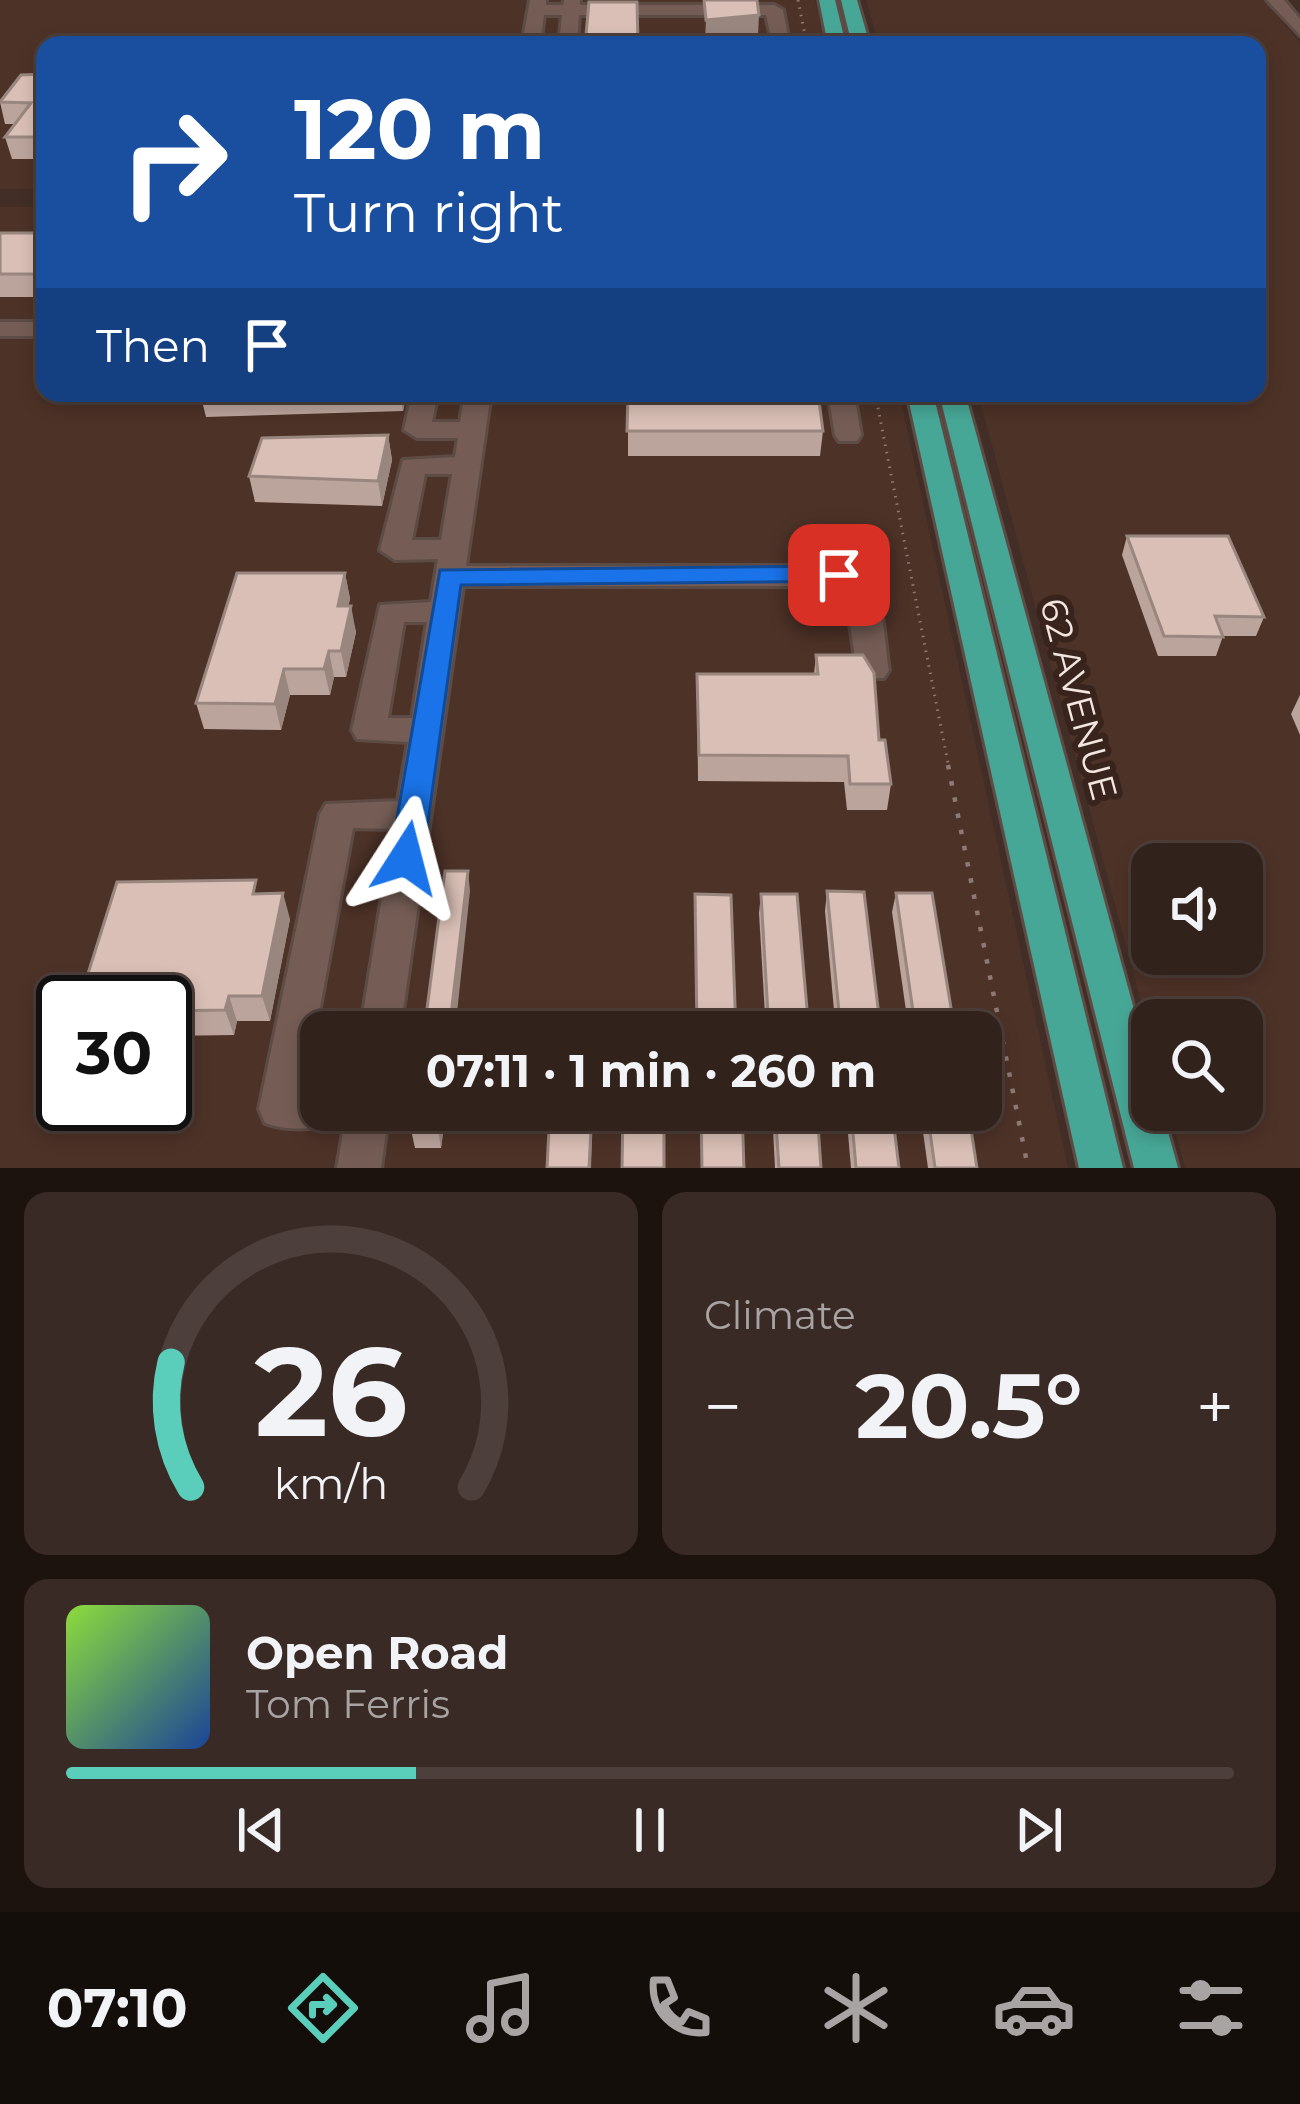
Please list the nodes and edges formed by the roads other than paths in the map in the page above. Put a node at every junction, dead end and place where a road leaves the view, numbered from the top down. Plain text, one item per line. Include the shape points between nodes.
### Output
1 (826, 0) edge
2 (849, 0) edge
3 (1275, 0) edge
4 (537, 5) edge
5 (571, 5) edge
6 (774, 5) edge
7 (1300, 30) edge
8 (532, 36) edge
9 (569, 36) edge
10 (779, 36) edge
11 (835, 36) edge
12 (859, 36) edge
13 (0, 329) edge
14 (36, 329) edge
15 (423, 402) edge
16 (477, 402) edge
17 (843, 402) edge
18 (922, 402) edge
19 (954, 402) edge
20 (472, 430) junction
21 (848, 435) dead end
22 (466, 465) junction
23 (451, 563) junction
24 (444, 612) junction
25 (873, 670) edge
26 (427, 730) junction
27 (413, 814) junction
28 (383, 1011) edge
29 (300, 1108) edge
30 (365, 1131) edge
31 (359, 1168) edge
32 (1101, 1168) edge
33 (1156, 1168) edge

1 - 11 main road
2 - 12 main road
3 - 7 street
4 - 5 street
4 - 8 street
5 - 6 street
5 - 9 street
6 - 10 street
13 - 14 street
15 - 20 street via 417,430
16 - 20 street
17 - 21 street
18 - 32 main road
19 - 33 main road, 62 AVENUE
20 - 22 street
22 - 23 street
22 - 23 street via 413,466 395,550
23 - 24 street
23 - 25 street via 848,576 860,587
24 - 26 street
24 - 26 street via 391,612 369,730
26 - 27 street
27 - 28 street
27 - 29 street via 338,814 280,1108
30 - 31 street

